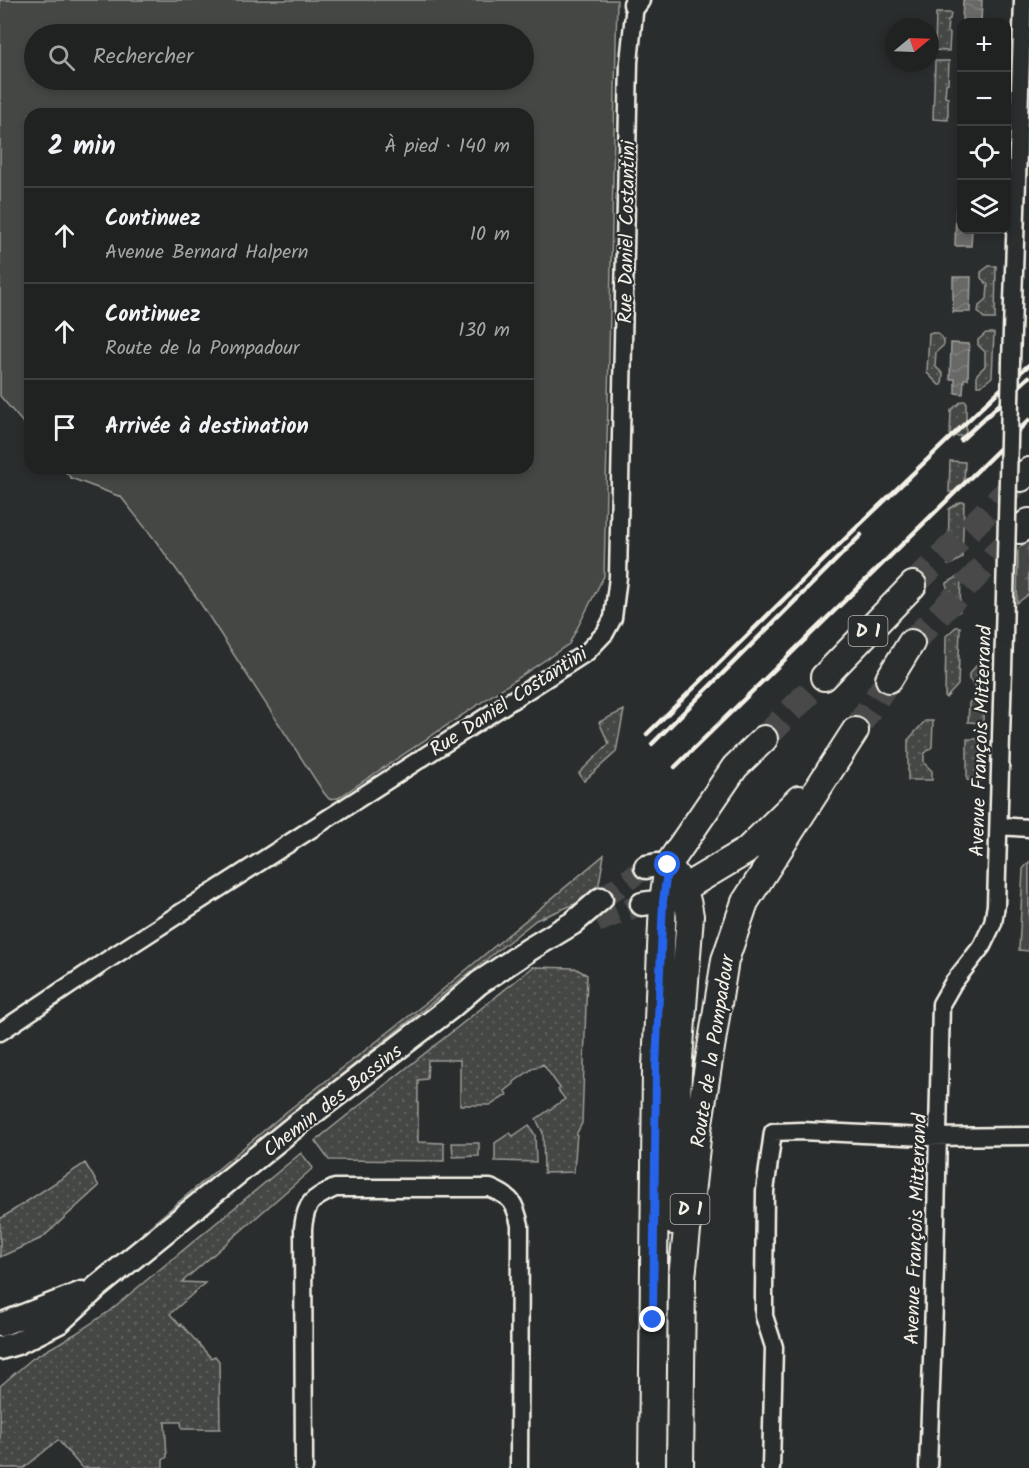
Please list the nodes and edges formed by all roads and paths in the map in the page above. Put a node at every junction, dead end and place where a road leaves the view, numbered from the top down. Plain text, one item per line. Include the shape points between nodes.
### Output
1 (1023, 0) edge
2 (636, 1) edge
3 (913, 585) tunnel mouth
4 (911, 644) tunnel mouth
5 (824, 677) tunnel mouth
6 (888, 680) tunnel mouth
7 (855, 731) tunnel mouth
8 (764, 739) tunnel mouth
9 (833, 765) junction
10 (999, 826) junction
11 (1029, 828) edge
12 (663, 898) junction
13 (601, 899) tunnel mouth
14 (597, 922) tunnel mouth
15 (573, 923) junction
16 (0, 1032) edge
17 (1029, 1136) edge
18 (938, 1138) junction
19 (97, 1287) junction
20 (0, 1325) edge
21 (0, 1348) edge
22 (680, 1401) junction
23 (304, 1468) edge
24 (519, 1468) edge
25 (652, 1468) edge
26 (680, 1468) edge
27 (771, 1468) edge
28 (928, 1468) edge

1 - 10 street, Avenue François Mitterrand, bridge
2 - 16 street, Rue Daniel Costantini via 629,62 618,577 613,618 605,633 587,652
3 - 5 main road, D 1
4 - 6 main road, D 1
7 - 9 main road, D 1
8 - 12 main road, D 1 via 735,767 657,866
9 - 12 main road, D 1 via 746,851
9 - 22 main road, Route de la Pompadour / D 1 via 745,902 725,960 698,1129 682,1277
10 - 11 street
10 - 18 street, Avenue François Mitterrand via 993,923 982,946 941,1004
12 - 22 main road via 688,901 690,916 678,1072 667,1376
12 - 25 main road, D 1 via 656,1068
13 - 15 main road, Chemin des Bassins
14 - 15 main road, Chemin des Bassins
15 - 19 main road, Chemin des Bassins via 479,983
17 - 18 street
18 - 27 street via 773,1132 765,1191 764,1293 765,1316 774,1347
18 - 28 street, Avenue François Mitterrand
19 - 20 main road, Chemin des Bassins
19 - 21 main road, Chemin des Bassins via 59,1322
22 - 26 main road, Route de la Pompadour / D 1
23 - 24 street via 303,1228 305,1211 315,1197 335,1188 490,1188 503,1193 516,1206 520,1225

